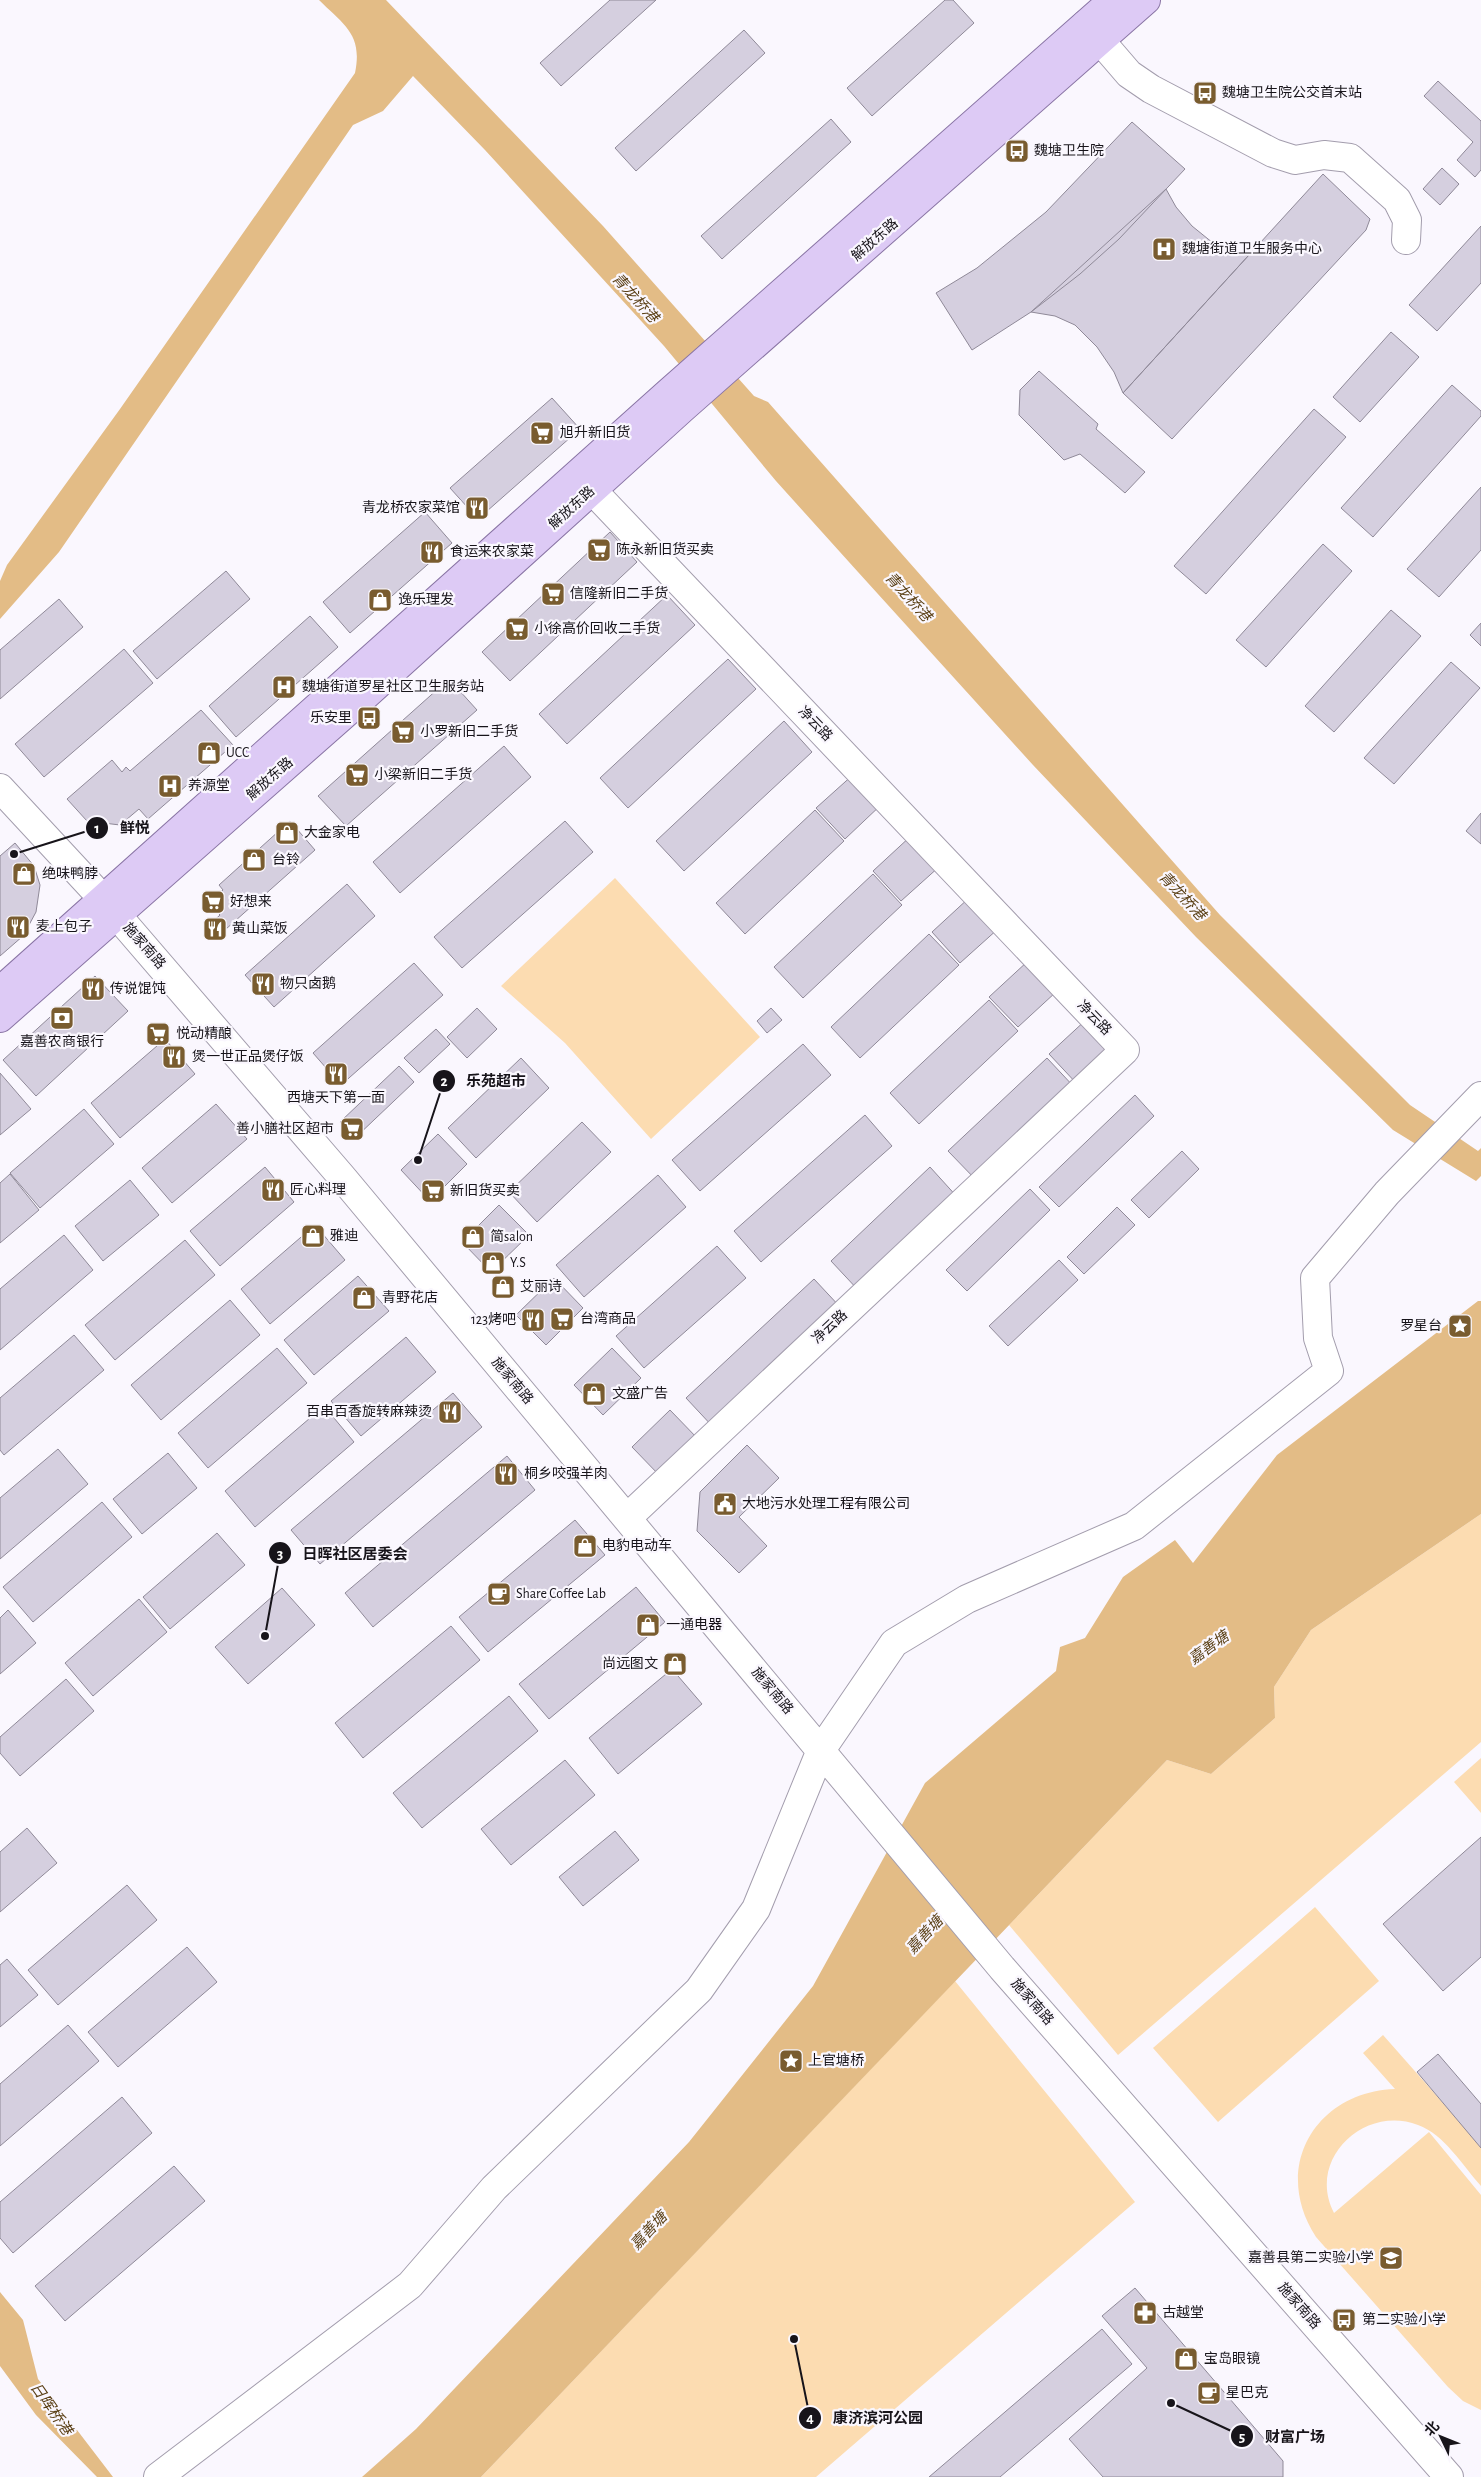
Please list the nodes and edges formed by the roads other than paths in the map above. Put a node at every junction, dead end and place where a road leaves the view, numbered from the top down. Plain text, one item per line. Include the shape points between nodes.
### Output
1 (1112, 0) edge
2 (1146, 0) edge
3 (1093, 32) junction
4 (1406, 240) dead end
5 (675, 401) junction
6 (592, 490) junction
7 (0, 788) edge
8 (110, 906) junction
9 (0, 991) edge
10 (0, 1018) edge
11 (1474, 1102) edge
12 (627, 1518) junction
13 (821, 1750) junction
14 (158, 2477) edge
15 (1449, 2477) edge

1 - 3 main road, 解放东路
2 - 3 main road, 解放东路
3 - 4 street via 1130,74 1151,89 1273,154 1295,160 1324,155 1350,158 1398,200 1407,220
3 - 5 main road, 解放东路
5 - 6 main road, 解放东路
5 - 8 main road, 解放东路
6 - 8 main road, 解放东路 via 355,704
6 - 12 street, 净云路 via 1125,1050
7 - 8 street, 施家南路
8 - 9 main road, 解放东路
8 - 10 main road, 解放东路
8 - 12 street, 施家南路
11 - 13 street via 1388,1193 1315,1278 1318,1338 1329,1371 1134,1526 967,1599 894,1644
12 - 13 street, 施家南路
13 - 14 street via 756,1909 699,1990 494,2188 410,2285
13 - 15 street, 施家南路 via 1002,1968

